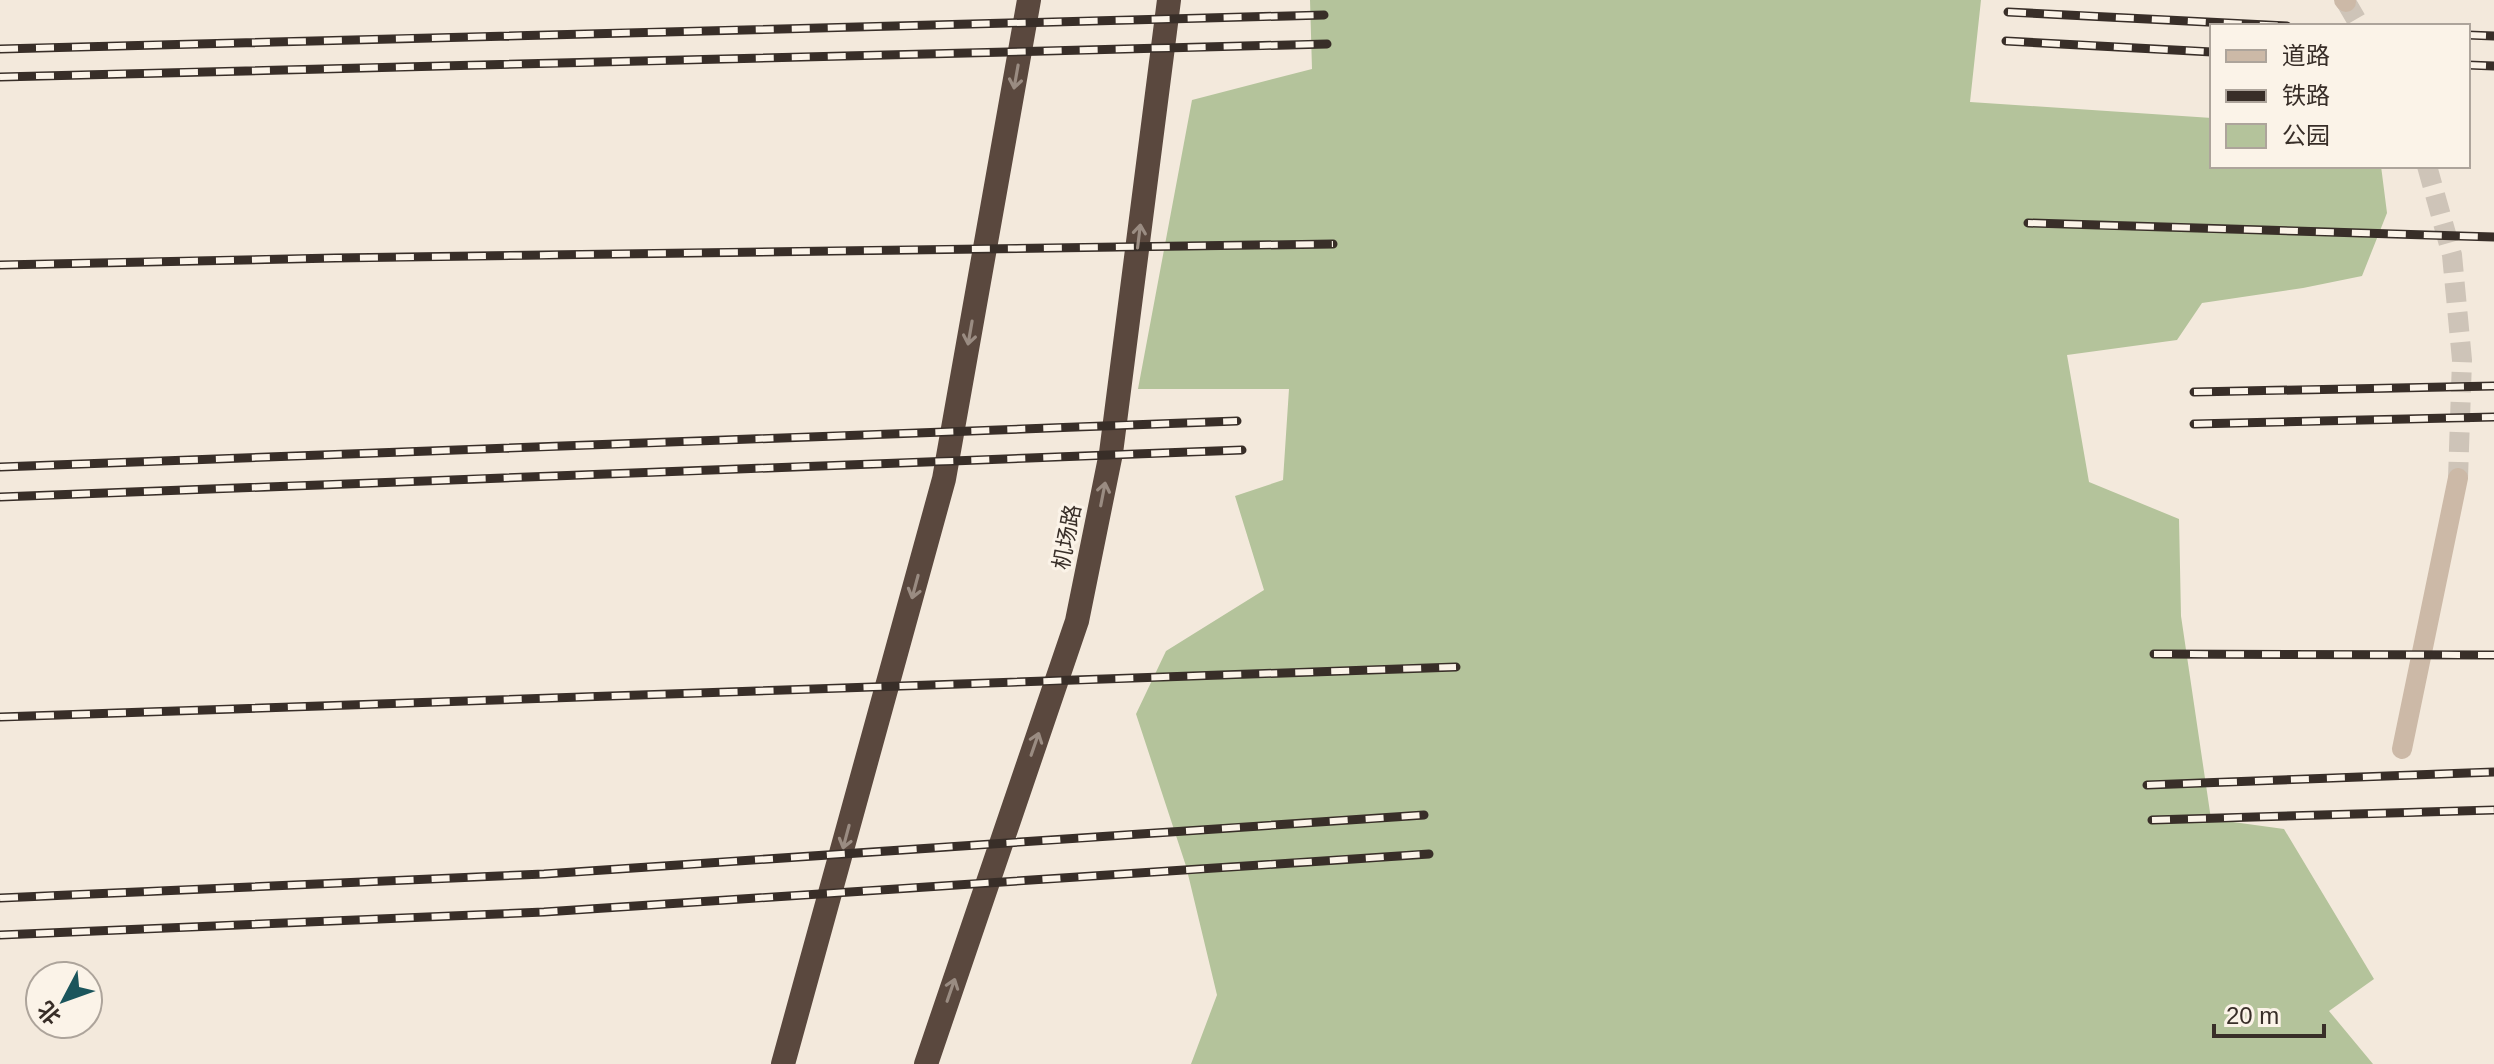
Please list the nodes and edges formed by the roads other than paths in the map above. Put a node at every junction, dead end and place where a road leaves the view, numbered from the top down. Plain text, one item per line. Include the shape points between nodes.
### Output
1 (1029, 0) edge
2 (1169, 0) edge
3 (2458, 478) tunnel mouth
4 (2402, 749) dead end
5 (783, 1064) edge
6 (926, 1064) edge

1 -> 5 highway via 944,479
6 -> 2 highway, 机场路 via 1077,621 1111,453
3 - 4 street

